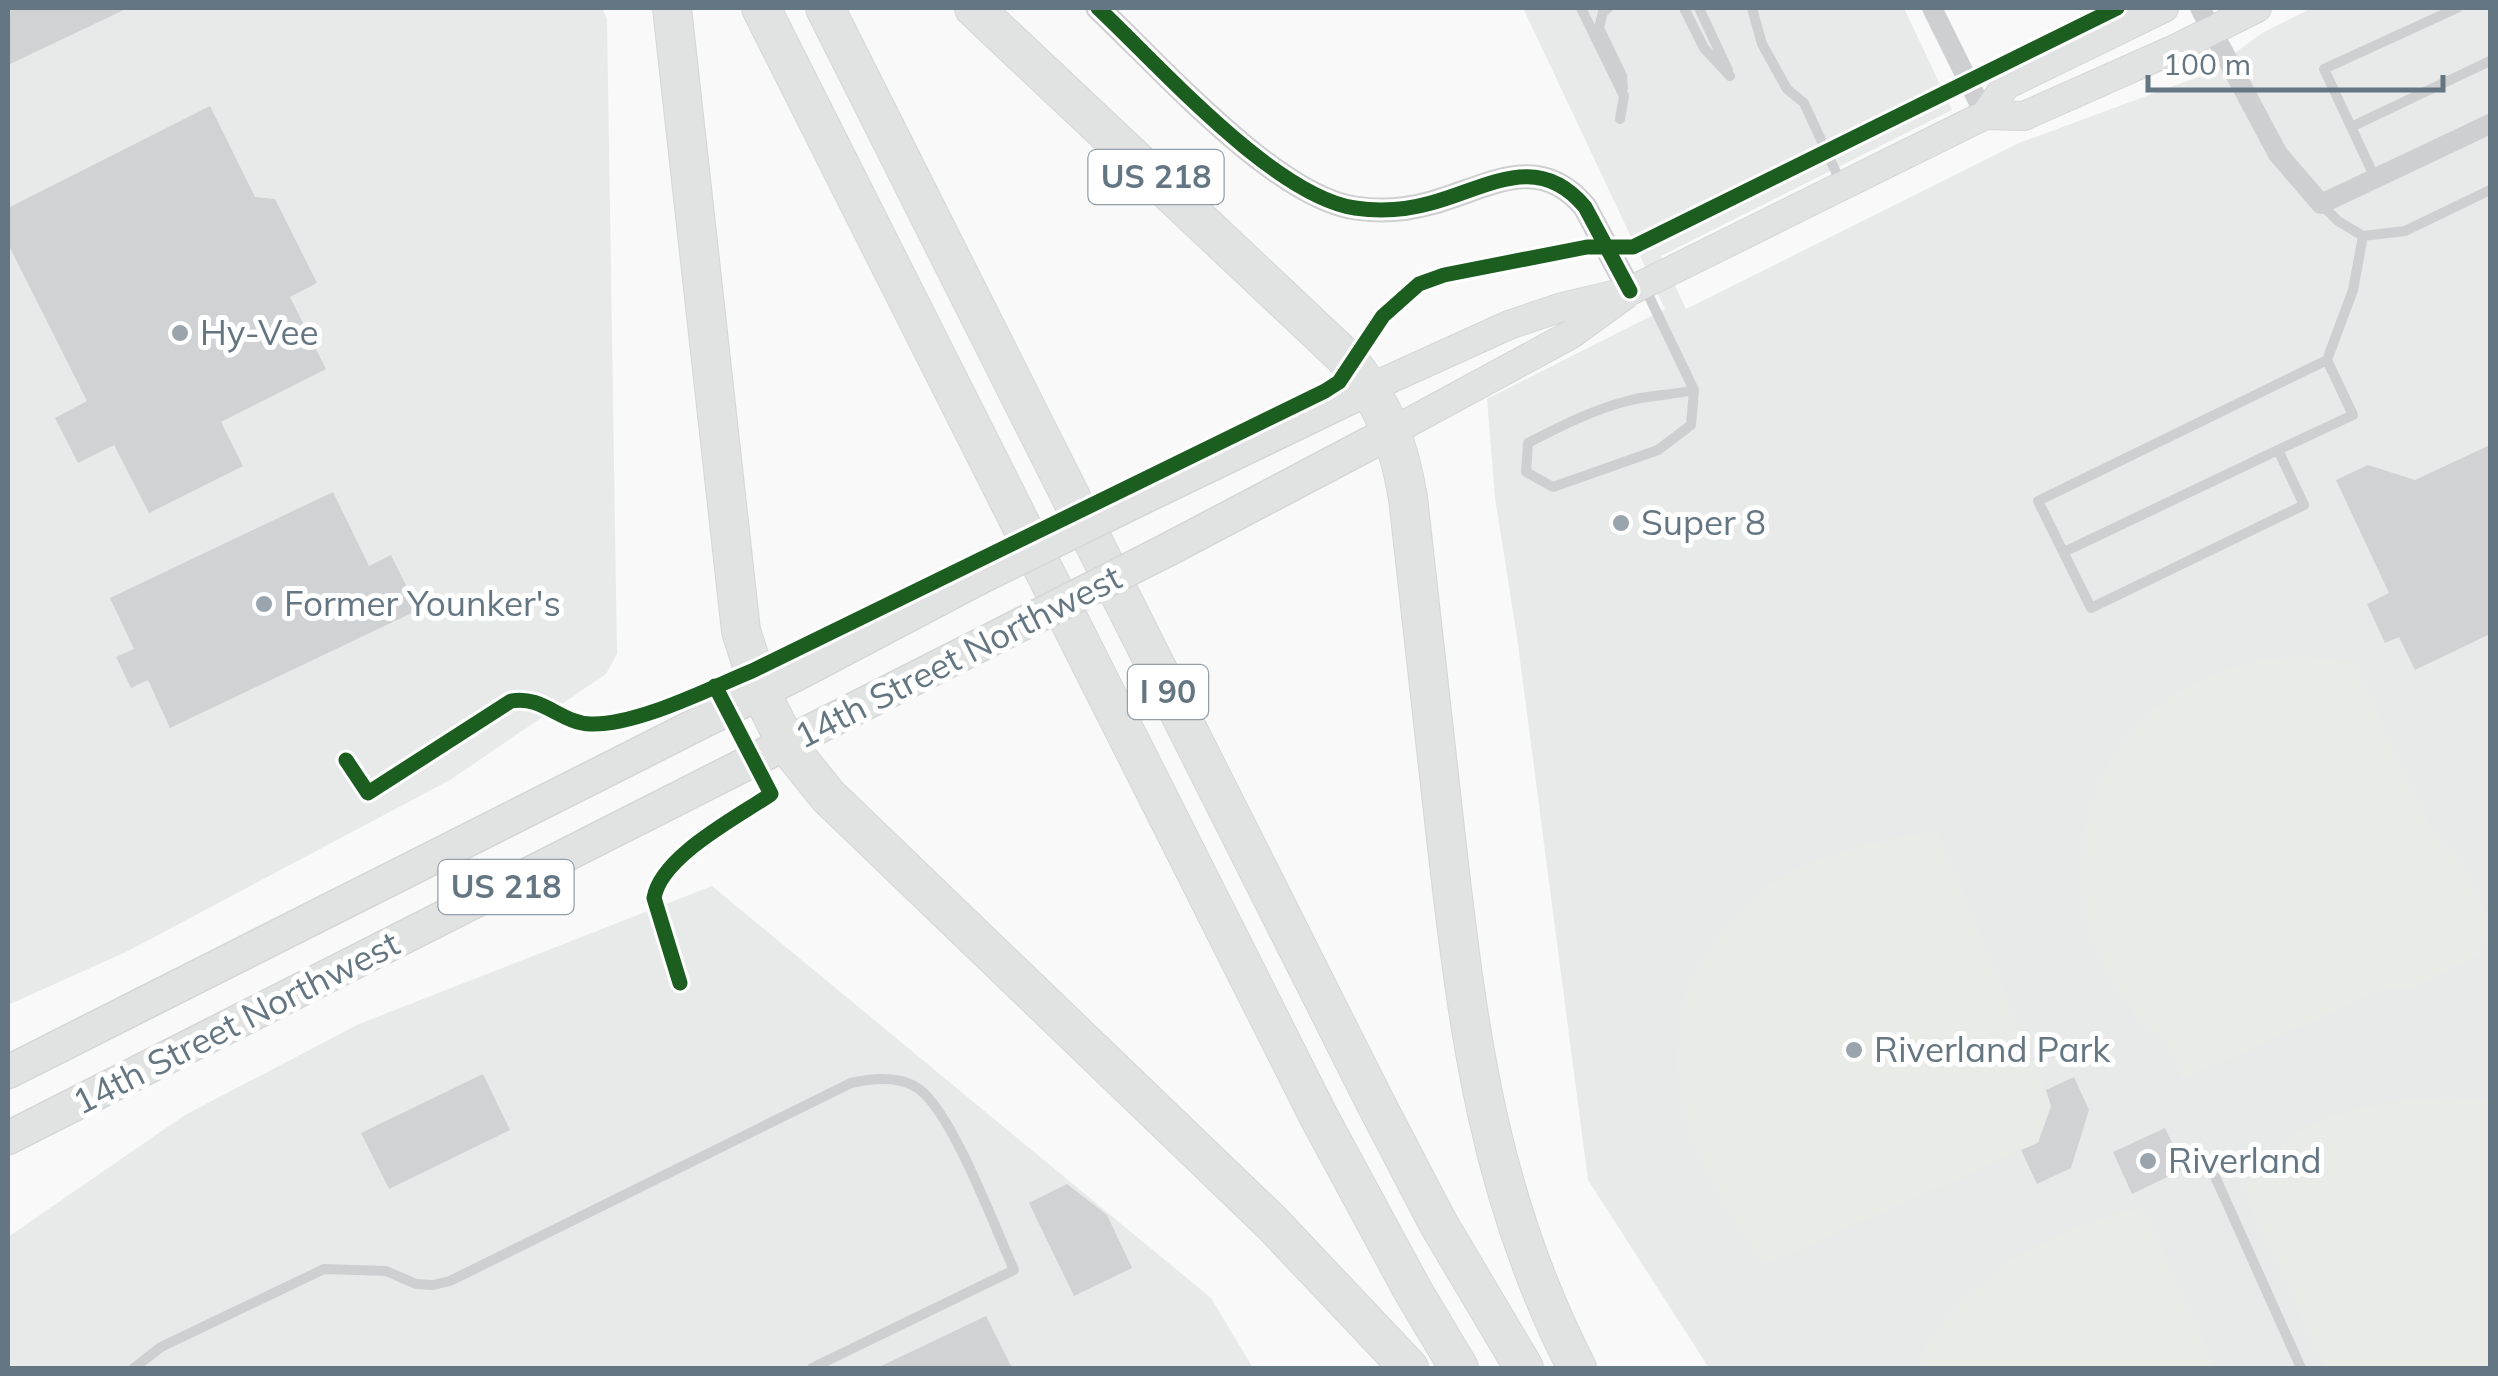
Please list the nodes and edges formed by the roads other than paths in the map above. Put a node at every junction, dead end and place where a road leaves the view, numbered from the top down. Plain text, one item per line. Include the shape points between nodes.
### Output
1 (672, 8) edge
2 (761, 8) edge
3 (825, 8) edge
4 (974, 8) edge
5 (1098, 8) edge
6 (1580, 8) edge
7 (1608, 8) edge
8 (1684, 8) edge
9 (1699, 8) edge
10 (1752, 8) edge
11 (1932, 8) edge
12 (2164, 8) edge
13 (2258, 8) edge
14 (2457, 8) edge
15 (2206, 19) edge
16 (2490, 61) edge
17 (1624, 96) junction
18 (1985, 115) junction
19 (1620, 119) dead end
20 (2490, 124) edge
21 (2351, 127) junction
22 (2375, 179) junction
23 (1842, 186) junction
24 (2490, 190) edge
25 (2321, 204) junction
26 (2363, 236) junction
27 (1636, 288) junction
28 (2327, 360) junction
29 (1370, 388) junction
30 (1694, 390) junction
31 (1393, 432) junction
32 (2278, 450) junction
33 (2064, 552) junction
34 (760, 693) junction
35 (786, 745) junction
36 (143, 1004) junction
37 (8, 1054) edge
38 (168, 1057) junction
39 (8, 1072) edge
40 (8, 1138) edge
41 (8, 1161) edge
42 (2208, 1163) dead end
43 (134, 1368) edge
44 (812, 1368) edge
45 (1408, 1368) edge
46 (1459, 1368) edge
47 (1524, 1368) edge
48 (1577, 1368) edge
49 (2302, 1368) edge

1 - 34 highway via 737,604
2 - 46 highway, I 90 via 1320,1119
3 - 47 highway, I 90 via 1382,1117
4 - 29 highway, US 218 via 1308,321
5 - 27 street via 1234,136 1304,190 1380,211 1436,202 1491,180 1538,177 1585,207
6 - 17 lane
7 - 17 lane via 1599,28 1622,76
8 - 9 lane via 1704,48 1730,76
10 - 23 lane via 1762,44 1787,89 1804,103
11 - 18 street
12 - 18 main road, 14th Street Northwest via 2006,85
13 - 15 main road, 14th Street Northwest
14 - 21 lane via 2324,69
15 - 18 main road, 14th Street Northwest via 2024,116
15 - 25 street via 2278,154
16 - 21 lane
17 - 19 lane
18 - 23 main road, 14th Street Northwest
20 - 22 street
21 - 22 lane
22 - 25 street
23 - 27 main road, 14th Street Northwest
24 - 26 lane via 2404,231
25 - 26 lane
26 - 28 lane via 2353,290
27 - 29 main road, 14th Street Northwest via 1509,325
27 - 30 lane
27 - 31 main road, 14th Street Northwest via 1570,335
28 - 32 lane via 2353,415
28 - 33 lane via 2038,501
29 - 31 highway, US 218
29 - 34 main road, 14th Street Northwest, bridge
30 - 30 lane via 1691,425 1658,450 1553,486 1526,472 1528,443 1574,419
31 - 35 main road, 14th Street Northwest / US 218, bridge
31 - 48 highway via 1408,498 1483,1105 1521,1238
32 - 33 lane
32 - 33 lane via 2304,505 2091,608
34 - 35 highway
34 - 36 main road, 14th Street Northwest / US 218
35 - 38 main road, 14th Street Northwest / US 218
35 - 45 highway via 858,827 1272,1224
36 - 37 main road
36 - 39 main road, 14th Street Northwest / US 218
38 - 40 main road, 14th Street Northwest / US 218
38 - 41 main road
42 - 49 lane
43 - 44 lane via 166,1344 324,1269 386,1271 416,1284 450,1281 851,1083 894,1079 917,1087 935,1104 1014,1270

